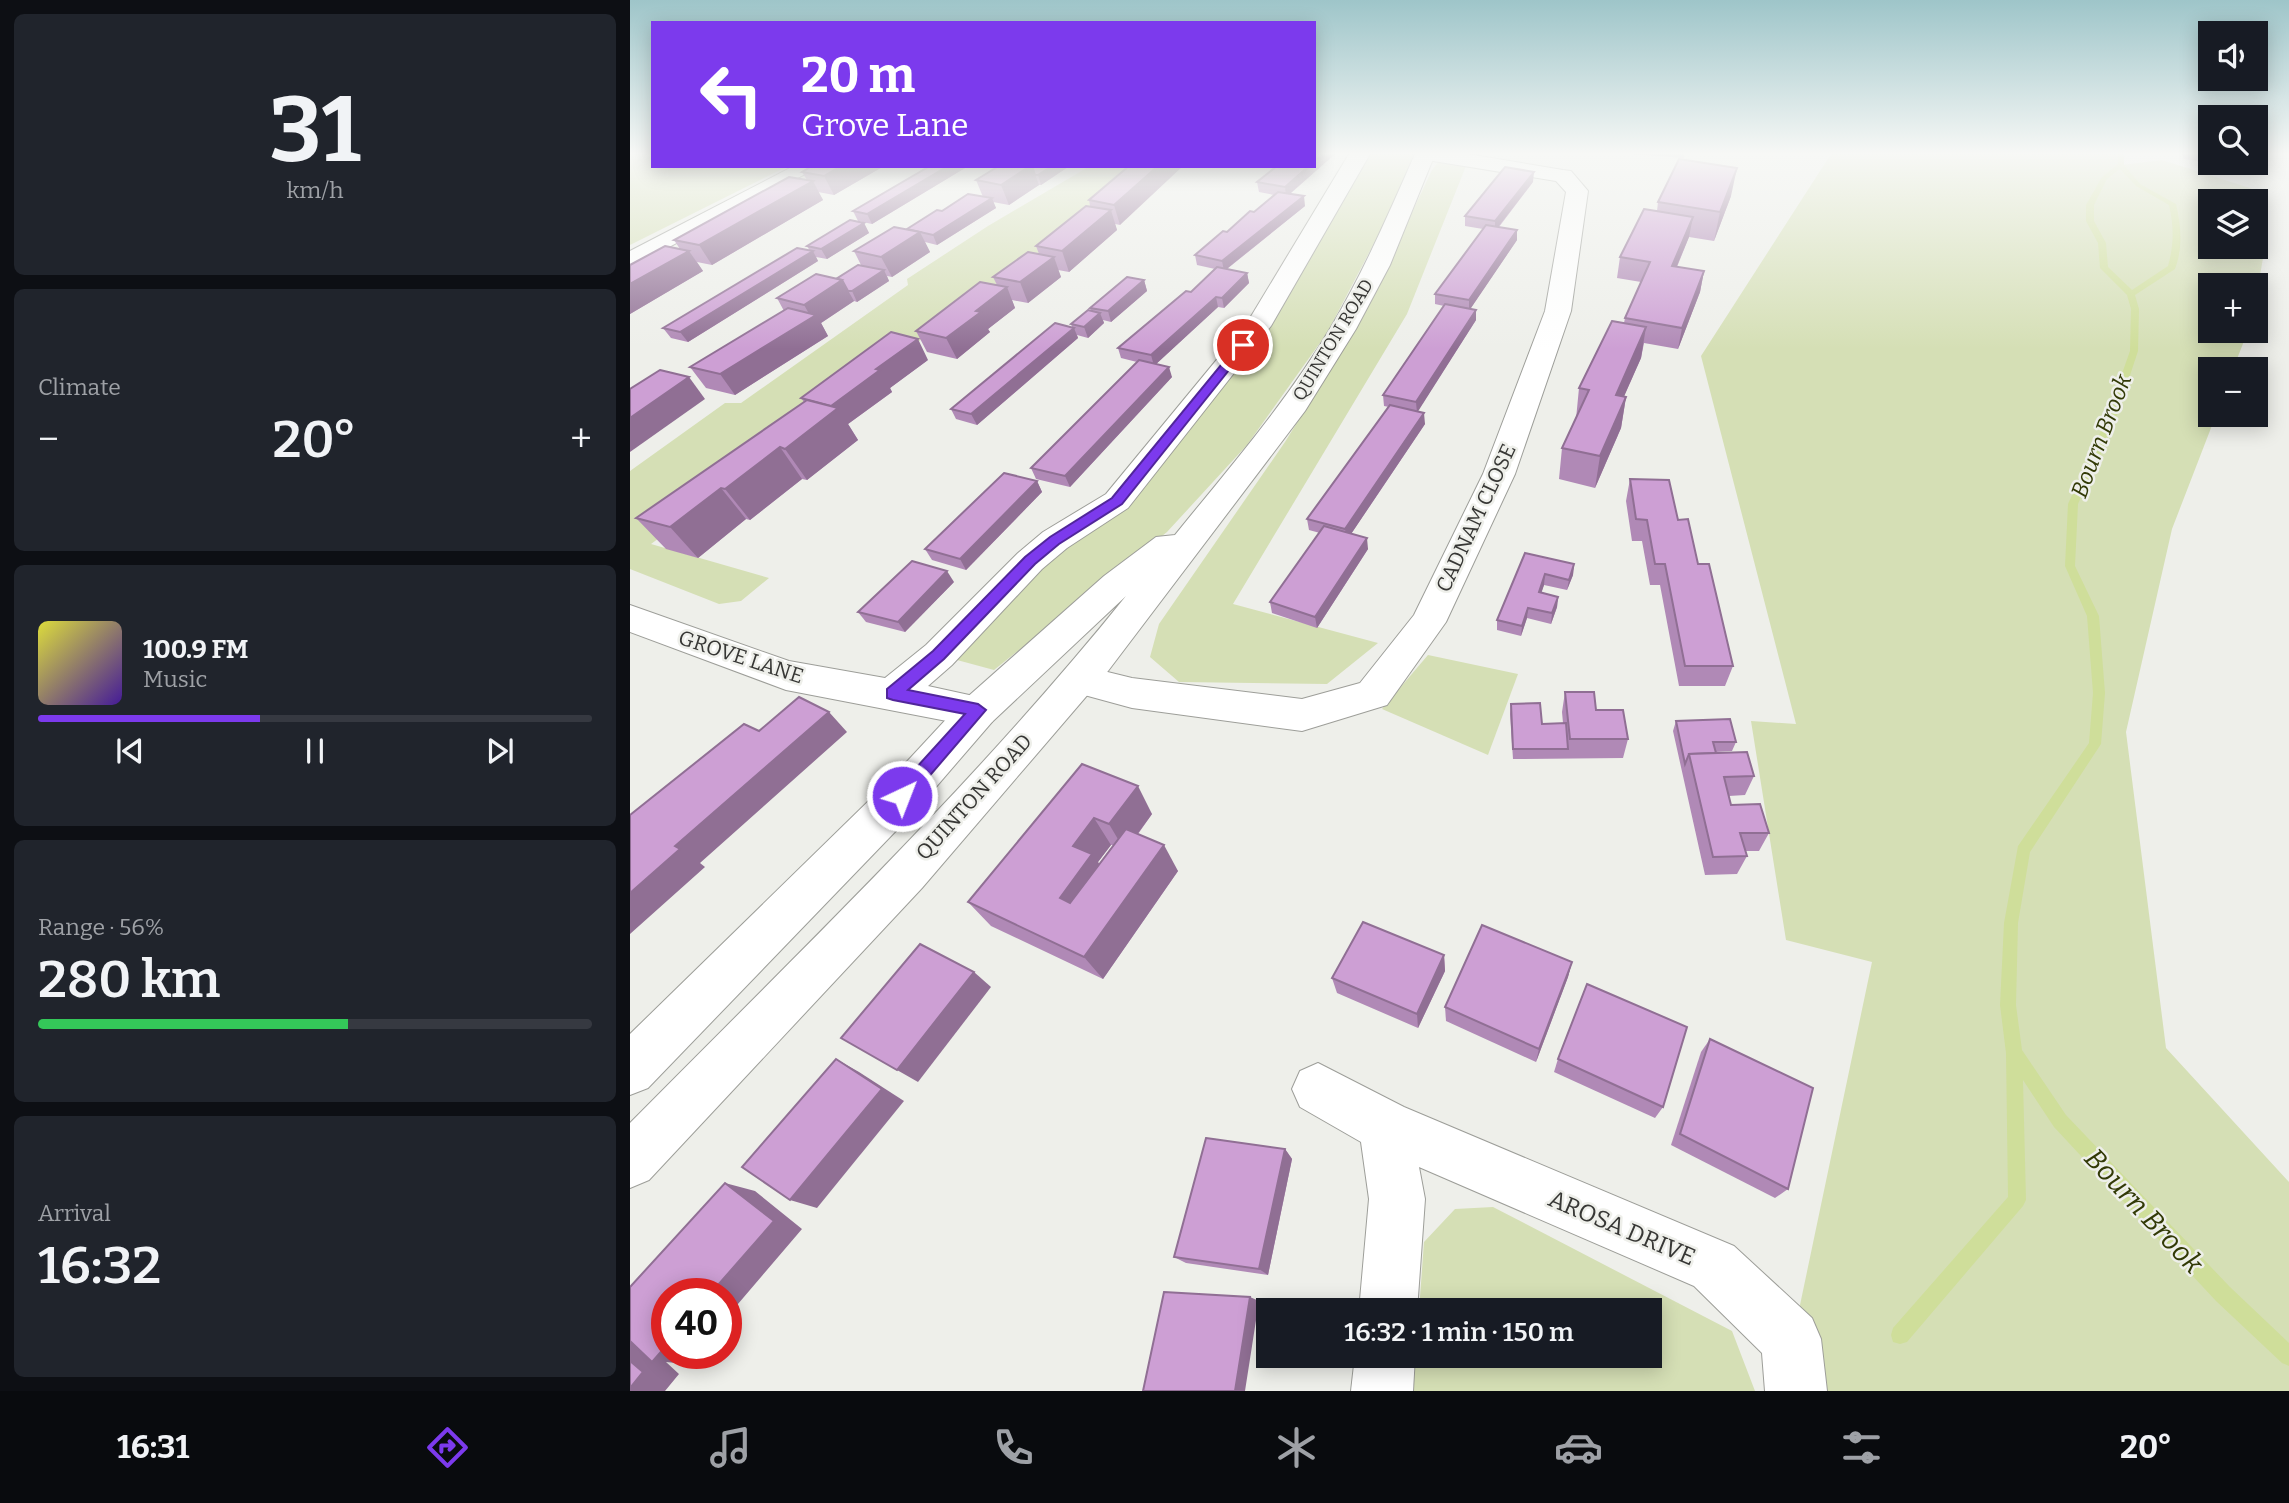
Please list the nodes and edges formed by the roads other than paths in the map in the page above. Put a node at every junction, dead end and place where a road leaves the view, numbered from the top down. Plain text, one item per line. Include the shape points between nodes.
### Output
1 (710, 219) edge
2 (1322, 219) edge
3 (1398, 219) edge
4 (1573, 219) edge
5 (630, 261) edge
6 (1214, 510) junction
7 (630, 618) edge
8 (1050, 645) junction
9 (1087, 671) junction
10 (893, 694) junction
11 (978, 710) junction
12 (934, 762) junction
13 (986, 785) junction
14 (630, 1070) edge
15 (1318, 1089) dead end
16 (1385, 1126) junction
17 (630, 1161) edge
18 (1389, 1298) edge
19 (1384, 1368) edge
20 (1382, 1391) edge
21 (1797, 1391) edge

1 - 5 street
2 - 10 street via 1258,326 1117,501 1030,561 939,655
3 - 6 street, QUINTON ROAD via 1343,330 1290,411
4 - 9 street, CADNAM CLOSE via 1558,311 1499,474 1428,622 1373,694 1302,715 1132,693
6 - 8 street, QUINTON ROAD via 1116,585
6 - 9 street, QUINTON ROAD
7 - 10 street, GROVE LANE via 786,675
8 - 9 street via 1081,646
8 - 11 street, QUINTON ROAD
9 - 13 street, QUINTON ROAD
10 - 11 street, GROVE LANE
11 - 12 street, QUINTON ROAD
12 - 13 street
12 - 14 street, QUINTON ROAD
13 - 17 street, QUINTON ROAD
15 - 16 street, AROSA DRIVE
16 - 18 street via 1397,1199
16 - 21 street, AROSA DRIVE via 1714,1266 1791,1339
19 - 20 street

